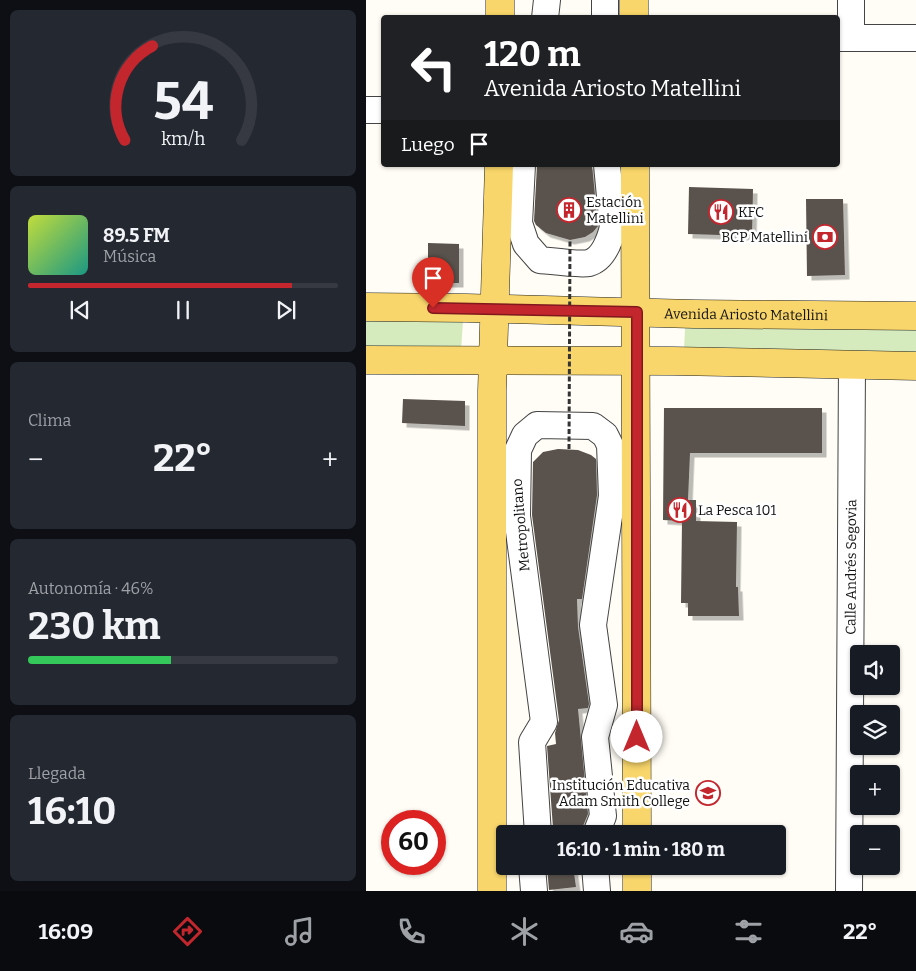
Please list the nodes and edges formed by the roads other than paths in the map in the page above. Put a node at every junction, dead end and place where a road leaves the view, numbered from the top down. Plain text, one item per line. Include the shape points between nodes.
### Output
1 (500, 0) edge
2 (547, 0) edge
3 (606, 0) edge
4 (634, 0) edge
5 (851, 0) edge
6 (500, 15) edge
7 (545, 15) edge
8 (606, 15) edge
9 (634, 15) edge
10 (844, 38) edge
11 (916, 38) edge
12 (366, 110) edge
13 (381, 110) edge
14 (499, 167) edge
15 (522, 167) edge
16 (607, 167) edge
17 (635, 167) edge
18 (366, 307) edge
19 (494, 308) junction
20 (637, 312) junction
21 (916, 316) edge
22 (366, 360) edge
23 (492, 361) junction
24 (636, 361) junction
25 (852, 365) junction
26 (916, 366) edge
27 (537, 825) edge
28 (600, 825) edge
29 (637, 825) edge
30 (533, 875) edge
31 (596, 875) edge
32 (637, 875) edge
33 (492, 891) edge
34 (534, 891) edge
35 (597, 891) edge
36 (637, 891) edge
37 (849, 891) edge

1 - 6 main road
2 - 7 street
3 - 8 street
4 - 9 main road
5 - 10 street
10 - 11 street
12 - 13 street
14 - 19 main road
15 - 16 street via 519,223 526,244 540,260 588,263 602,252 613,227
17 - 20 main road
18 - 19 main road, Avenida Ariosto Matellini
19 - 20 main road, Avenida Ariosto Matellini
19 - 23 main road
20 - 21 main road, Avenida Ariosto Matellini
20 - 24 main road
22 - 23 main road
23 - 24 main road
23 - 33 main road
24 - 25 main road
24 - 29 main road
25 - 26 main road
25 - 37 street, Calle Andrés Segovia
27 - 28 street, Metropolitano via 532,742 544,722 517,516 520,443 537,425 593,426 605,435 610,445 612,496 593,625 604,705 595,737 603,816
30 - 34 street
31 - 35 street
32 - 36 main road

